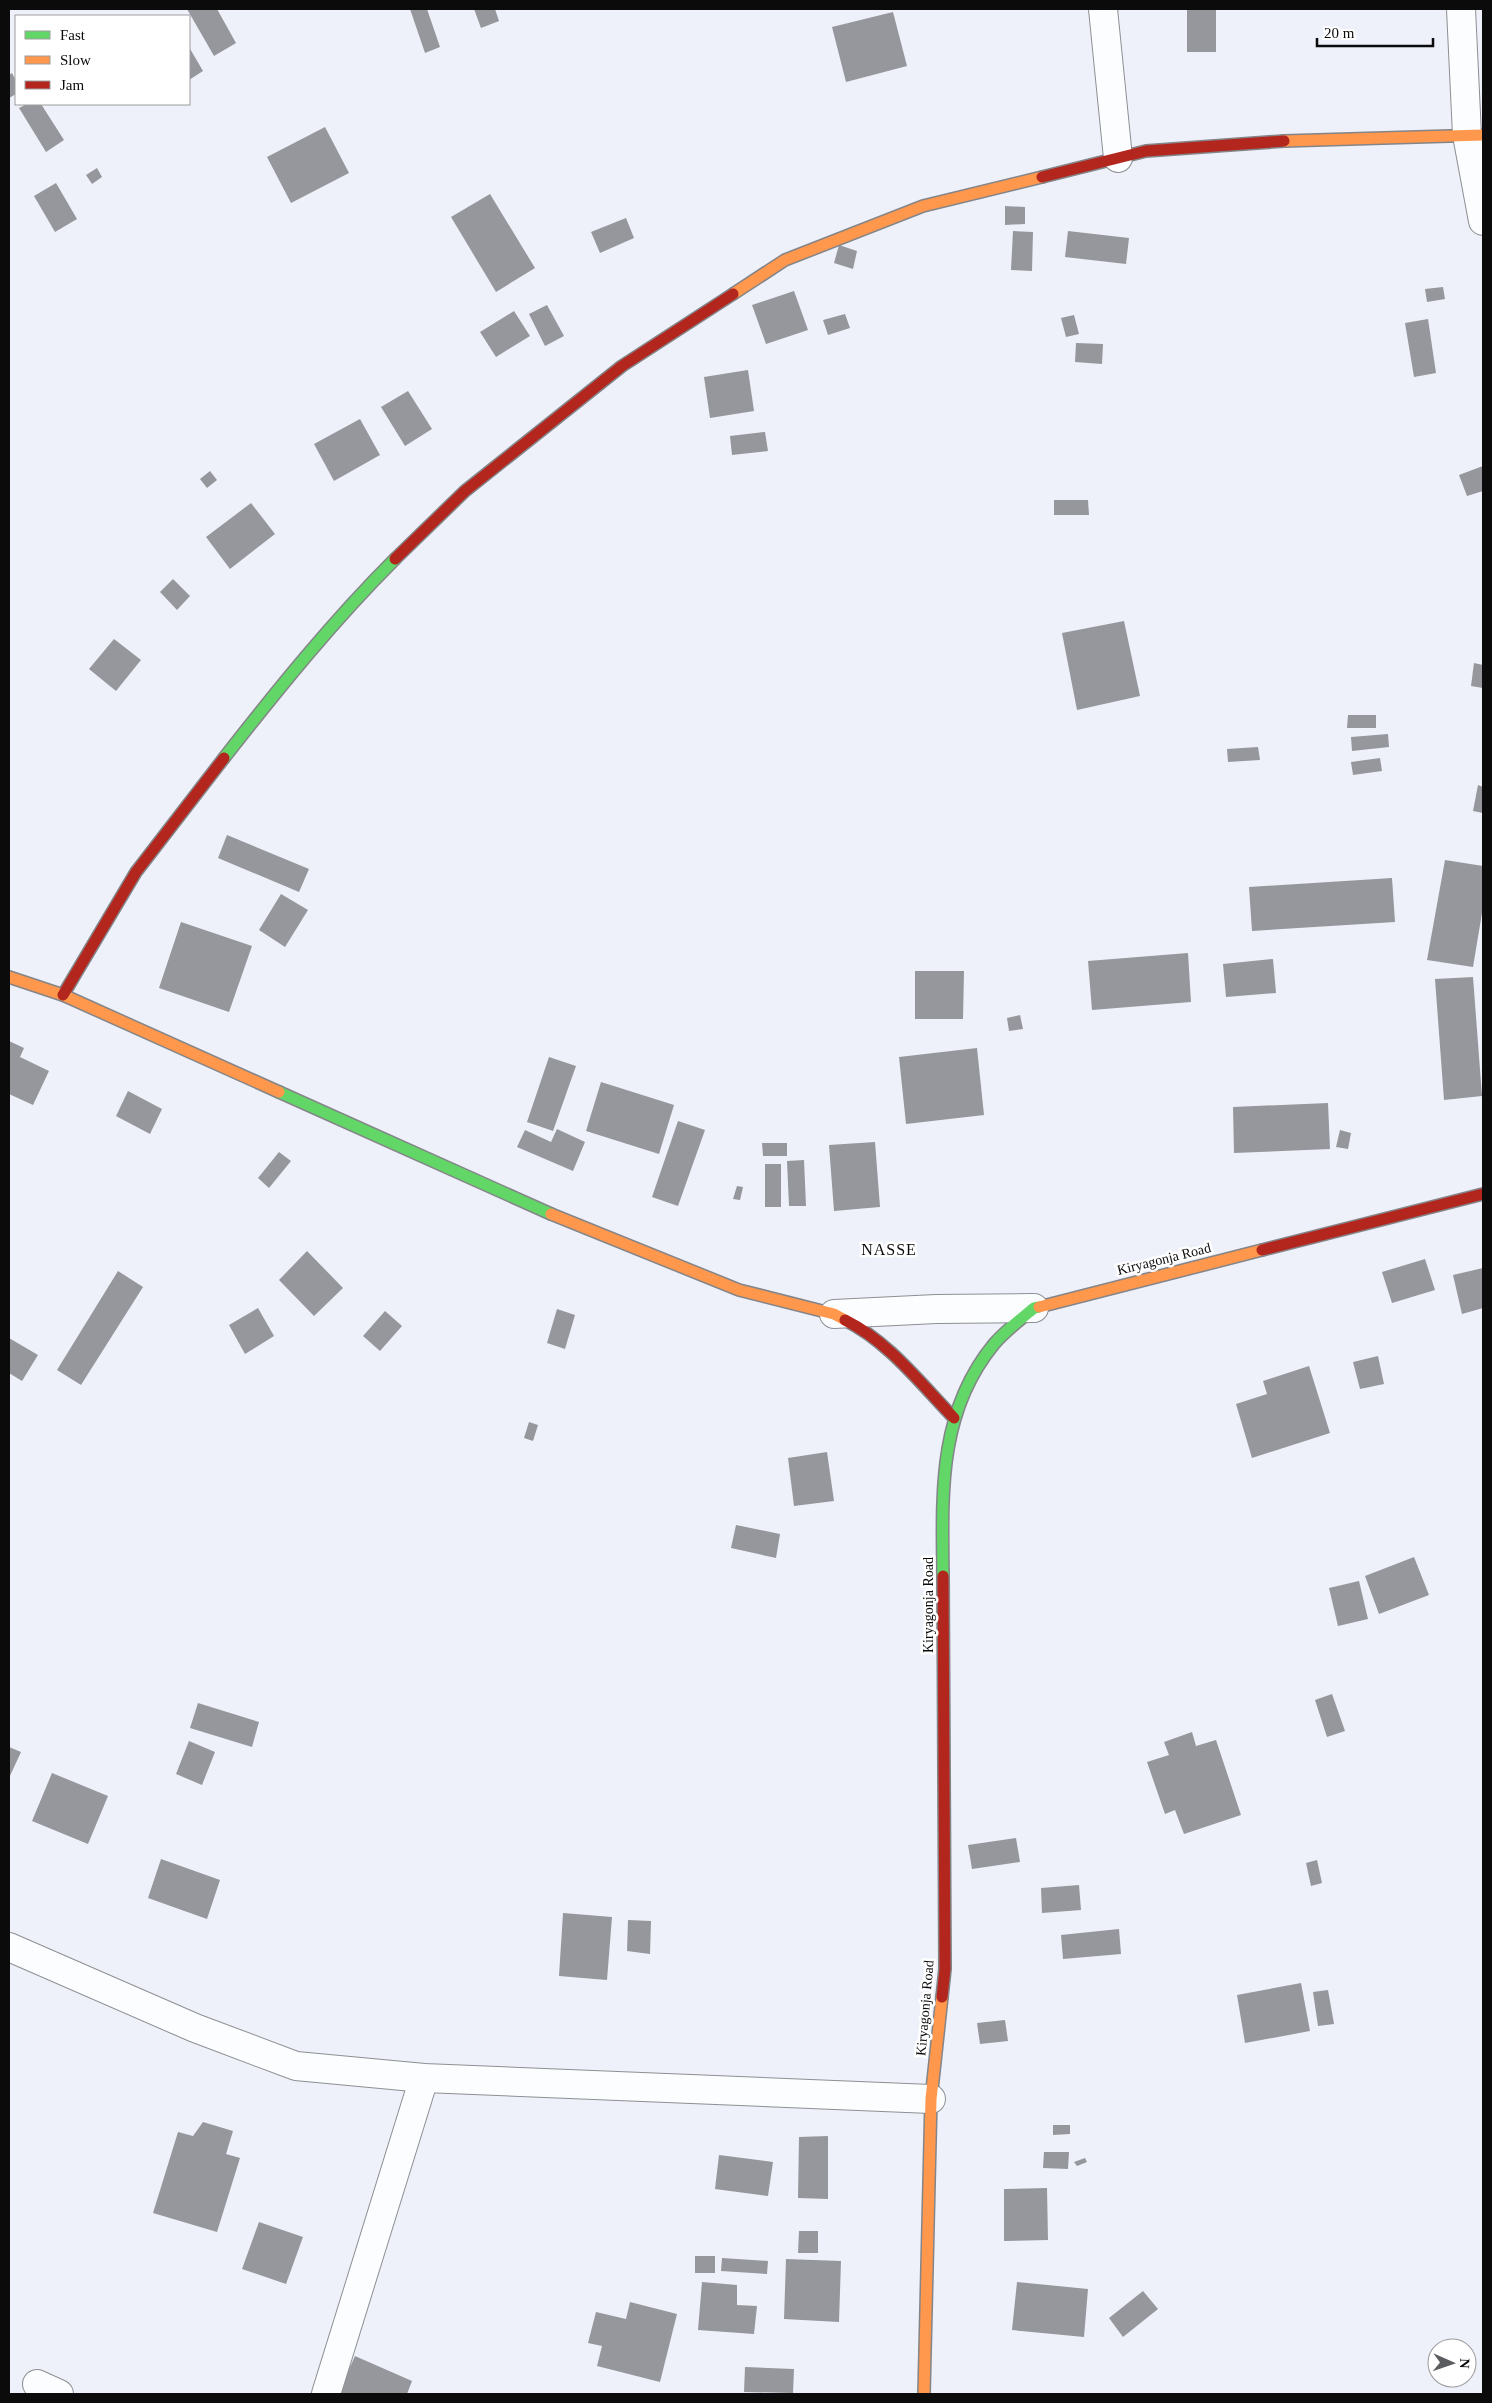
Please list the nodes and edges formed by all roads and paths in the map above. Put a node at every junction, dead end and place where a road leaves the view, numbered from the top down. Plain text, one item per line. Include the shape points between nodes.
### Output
1 (1103, 9) edge
2 (1461, 9) edge
3 (1475, 135) edge
4 (1118, 158) junction
5 (1483, 221) edge
6 (9, 977) edge
7 (62, 995) junction
8 (1483, 1194) edge
9 (1034, 1308) junction
10 (834, 1314) junction
11 (954, 1418) junction
12 (9, 1947) edge
13 (424, 2078) junction
14 (931, 2099) junction
15 (326, 2394) edge
16 (924, 2394) edge

1 - 4 street
2 - 3 street
3 - 4 street via 1252,142 1146,151
3 - 5 street
4 - 7 street via 923,206 785,260 622,366 466,491 353,602 269,700 136,872
6 - 7 street
7 - 10 street via 589,1231 739,1290
8 - 9 street, Kiryagonja Road
9 - 10 street
9 - 11 street, Kiryagonja Road via 994,1343 971,1378
10 - 11 street via 867,1330 882,1343
11 - 14 street, Kiryagonja Road via 942,1486 945,1969
12 - 13 street via 195,2028 296,2066
13 - 14 street
13 - 15 street
14 - 16 street, Kiryagonja Road

